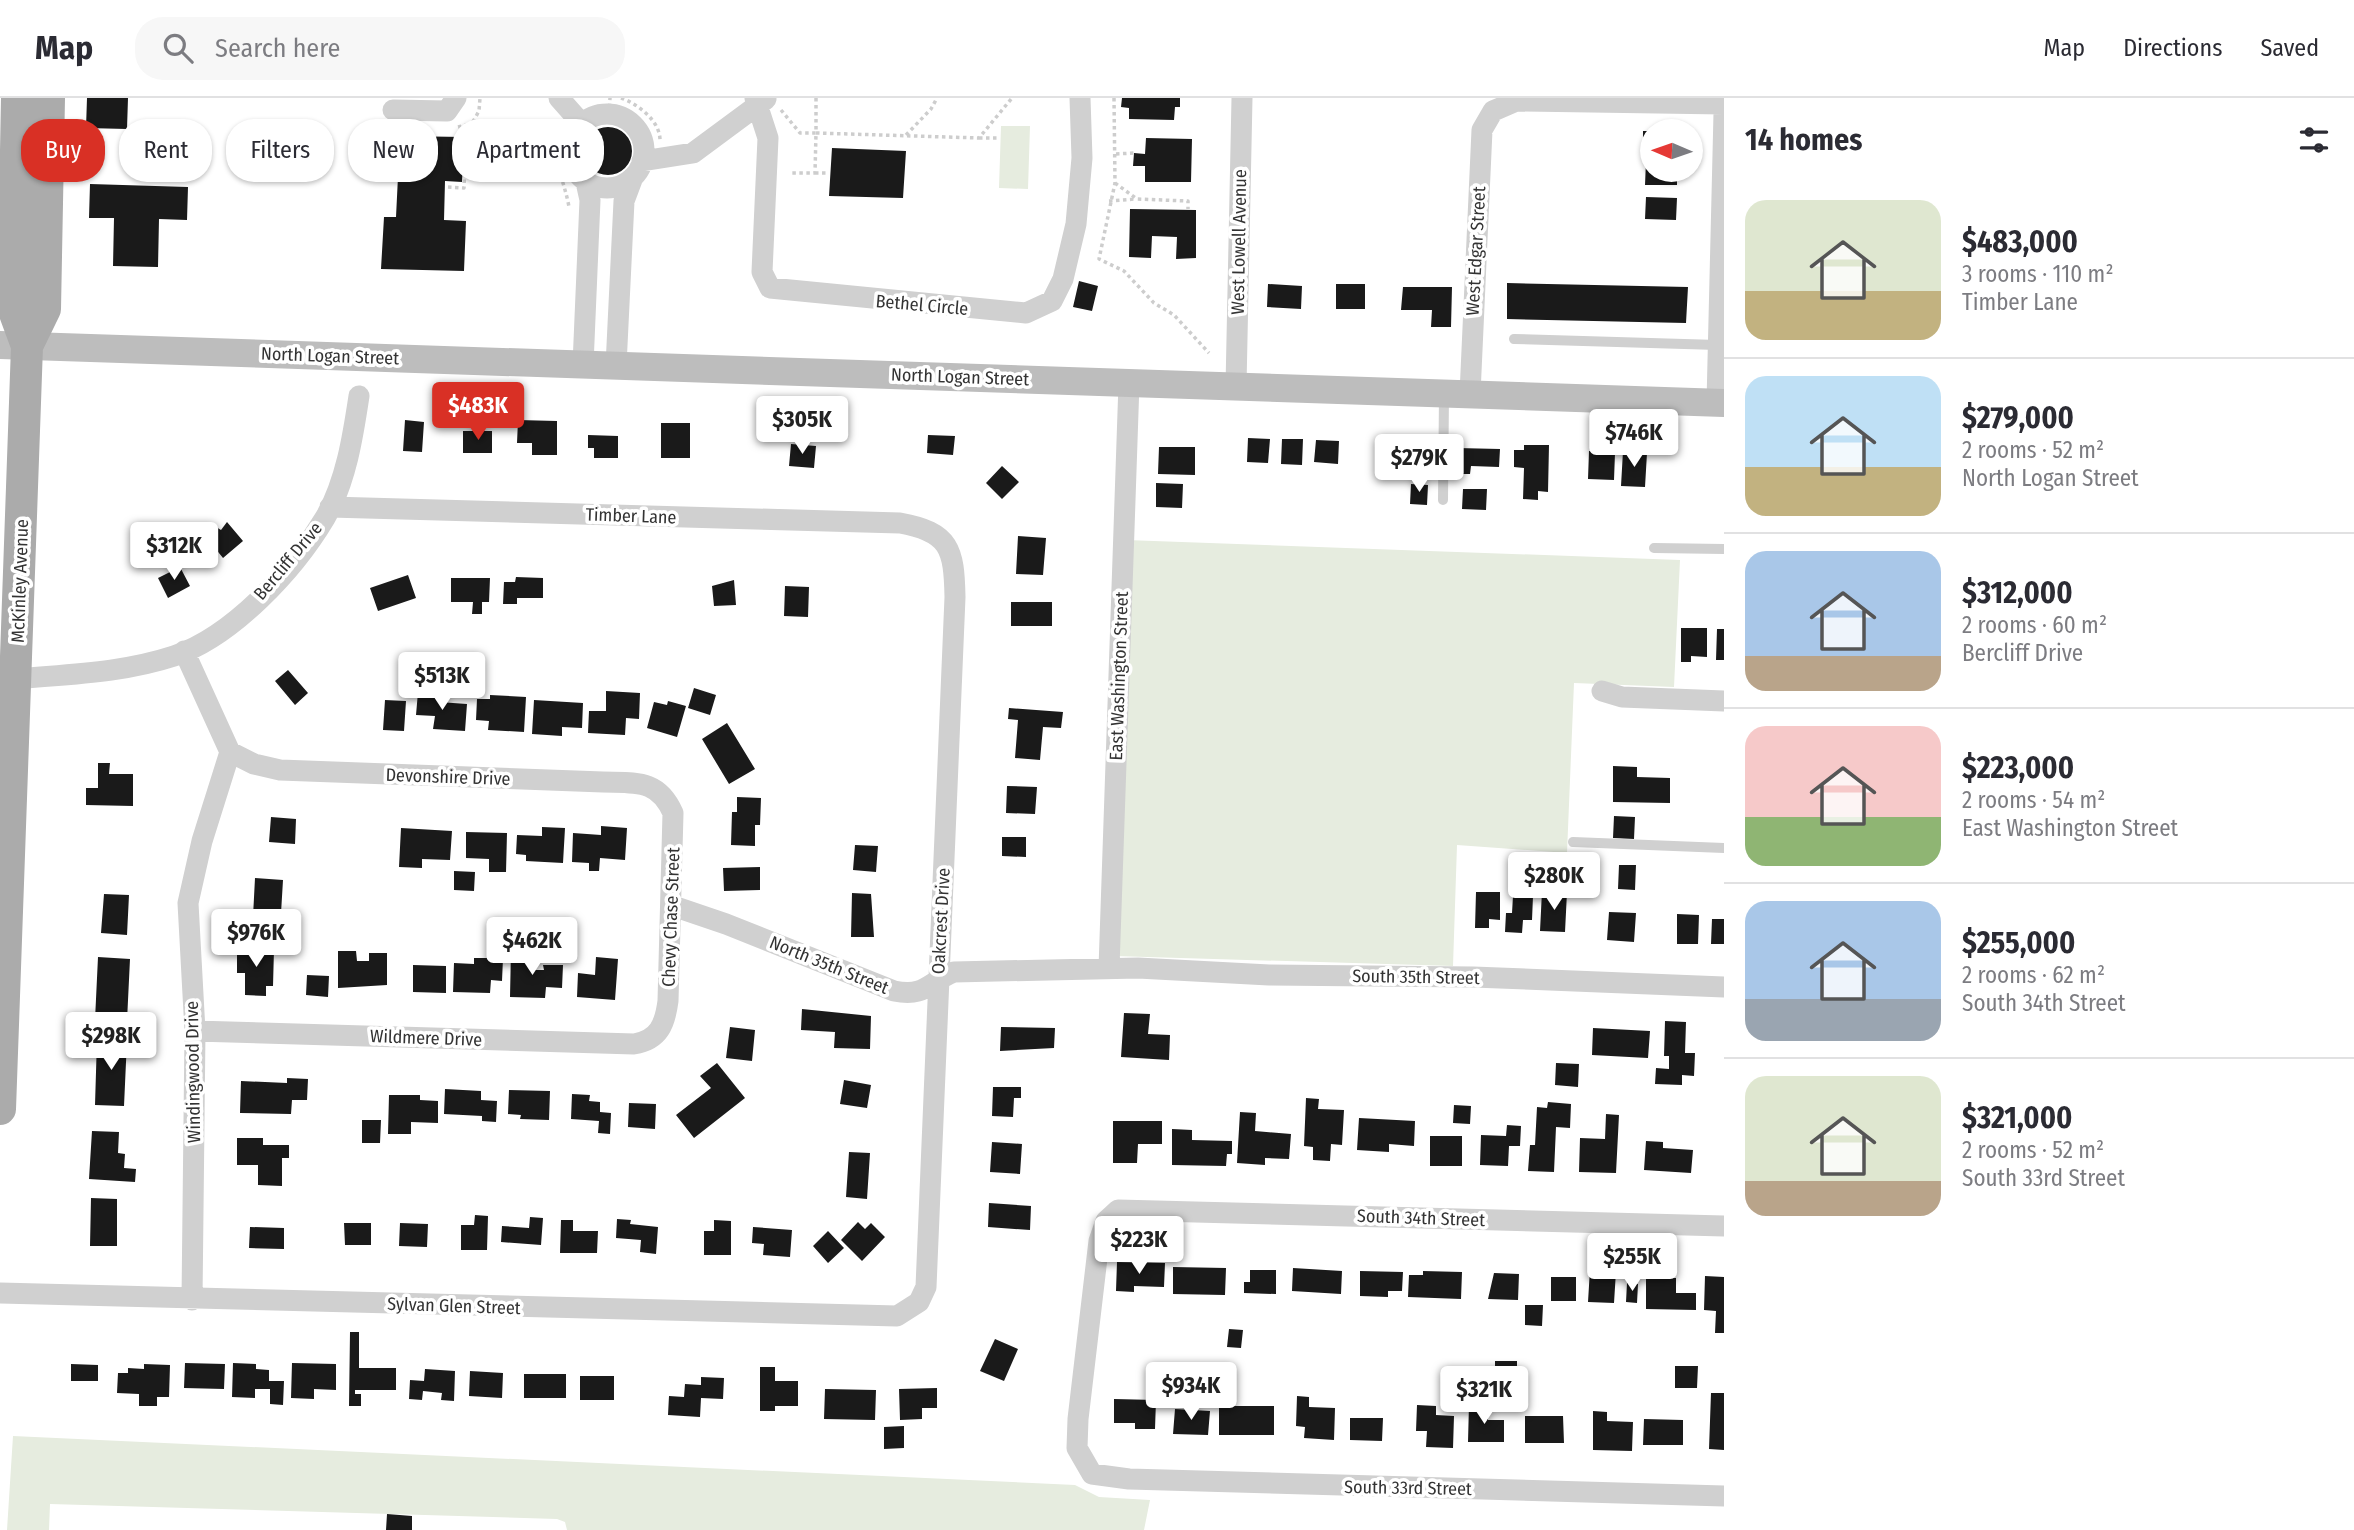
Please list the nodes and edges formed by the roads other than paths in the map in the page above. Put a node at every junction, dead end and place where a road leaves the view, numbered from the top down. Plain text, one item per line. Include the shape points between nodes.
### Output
1 (17, 98) edge
2 (49, 98) edge
3 (456, 98) edge
4 (1080, 98) edge
5 (1242, 98) edge
6 (764, 102) edge
7 (613, 103) edge
8 (1724, 104) edge
9 (571, 111) edge
10 (1724, 113) edge
11 (397, 119) dead end
12 (646, 166) junction
13 (586, 182) joint
14 (1722, 271) edge
15 (1514, 339) dead end
16 (1718, 345) junction
17 (14, 346) edge
18 (583, 365) junction
19 (616, 366) junction
20 (1129, 383) junction
21 (1236, 386) junction
22 (1457, 394) junction
23 (359, 396) dead end
24 (1720, 402) edge
25 (1443, 500) dead end
26 (330, 507) junction
27 (932, 531) joint
28 (1654, 548) dead end
29 (1724, 549) edge
30 (184, 651) junction
31 (16, 679) junction
32 (1602, 691) dead end
33 (1724, 701) edge
34 (230, 752) junction
35 (666, 797) joint
36 (1573, 842) dead end
37 (1724, 848) edge
38 (673, 906) junction
39 (1109, 968) junction
40 (938, 979) junction
41 (1724, 987) edge
42 (195, 1031) junction
43 (655, 1037) joint
44 (0, 1109) edge
45 (1724, 1226) edge
46 (0, 1293) edge
47 (192, 1300) junction
48 (906, 1312) joint
49 (1092, 1474) joint
50 (1724, 1496) edge

1 - 17 main road
2 - 17 main road via 45,309
3 - 11 street via 447,111
4 - 6 street, Bethel Circle via 1082,158 1063,279 1052,301 1026,313 769,288 762,272 768,138
5 - 21 street, West Lowell Avenue
6 - 12 street via 693,153
7 - 9 street via 590,118
7 - 12 street via 637,130
8 - 22 street, West Edgar Street via 1516,101 1493,111 1482,130
10 - 14 street
12 - 13 street via 614,188
12 - 19 street via 624,201
13 - 18 street via 590,200
14 - 16 street
15 - 16 lane
16 - 24 street
17 - 18 street, North Logan Street
17 - 31 main road, McKinley Avenue
18 - 19 street, North Logan Street
19 - 20 street, North Logan Street
20 - 21 street, North Logan Street
20 - 39 street, East Washington Street
21 - 22 street, North Logan Street
22 - 24 street, North Logan Street
22 - 25 lane
23 - 26 street, Bercliff Drive via 341,481
26 - 27 street, Timber Lane via 855,521 900,523
26 - 30 street, Bercliff Drive via 269,590 213,636
27 - 40 street, Oakcrest Drive via 945,543 955,566
28 - 29 lane
30 - 31 street, Bercliff Drive via 102,673
30 - 34 street
31 - 44 main road, McKinley Avenue
32 - 33 street via 1622,698
34 - 35 street, Devonshire Drive via 279,770 639,784
34 - 42 street, Windingwood Drive via 188,903
35 - 38 street, Chevy Chase Street via 673,813
36 - 37 lane
38 - 40 street, North 35th Street via 894,991 912,994 928,990
38 - 43 street, Chevy Chase Street via 666,1017
39 - 40 street, North 35th Street via 954,972
39 - 41 street, South 35th Street
40 - 48 street, Oakcrest Drive via 929,1266 919,1302
42 - 43 street, Wildmere Drive via 610,1045 647,1042
42 - 47 street, Windingwood Drive
45 - 49 street, South 34th Street via 1118,1210 1105,1221 1099,1241 1078,1419 1077,1448
46 - 47 street, Sylvan Glen Street
47 - 48 street, Sylvan Glen Street via 817,1317
49 - 50 street, South 33rd Street via 1301,1486

